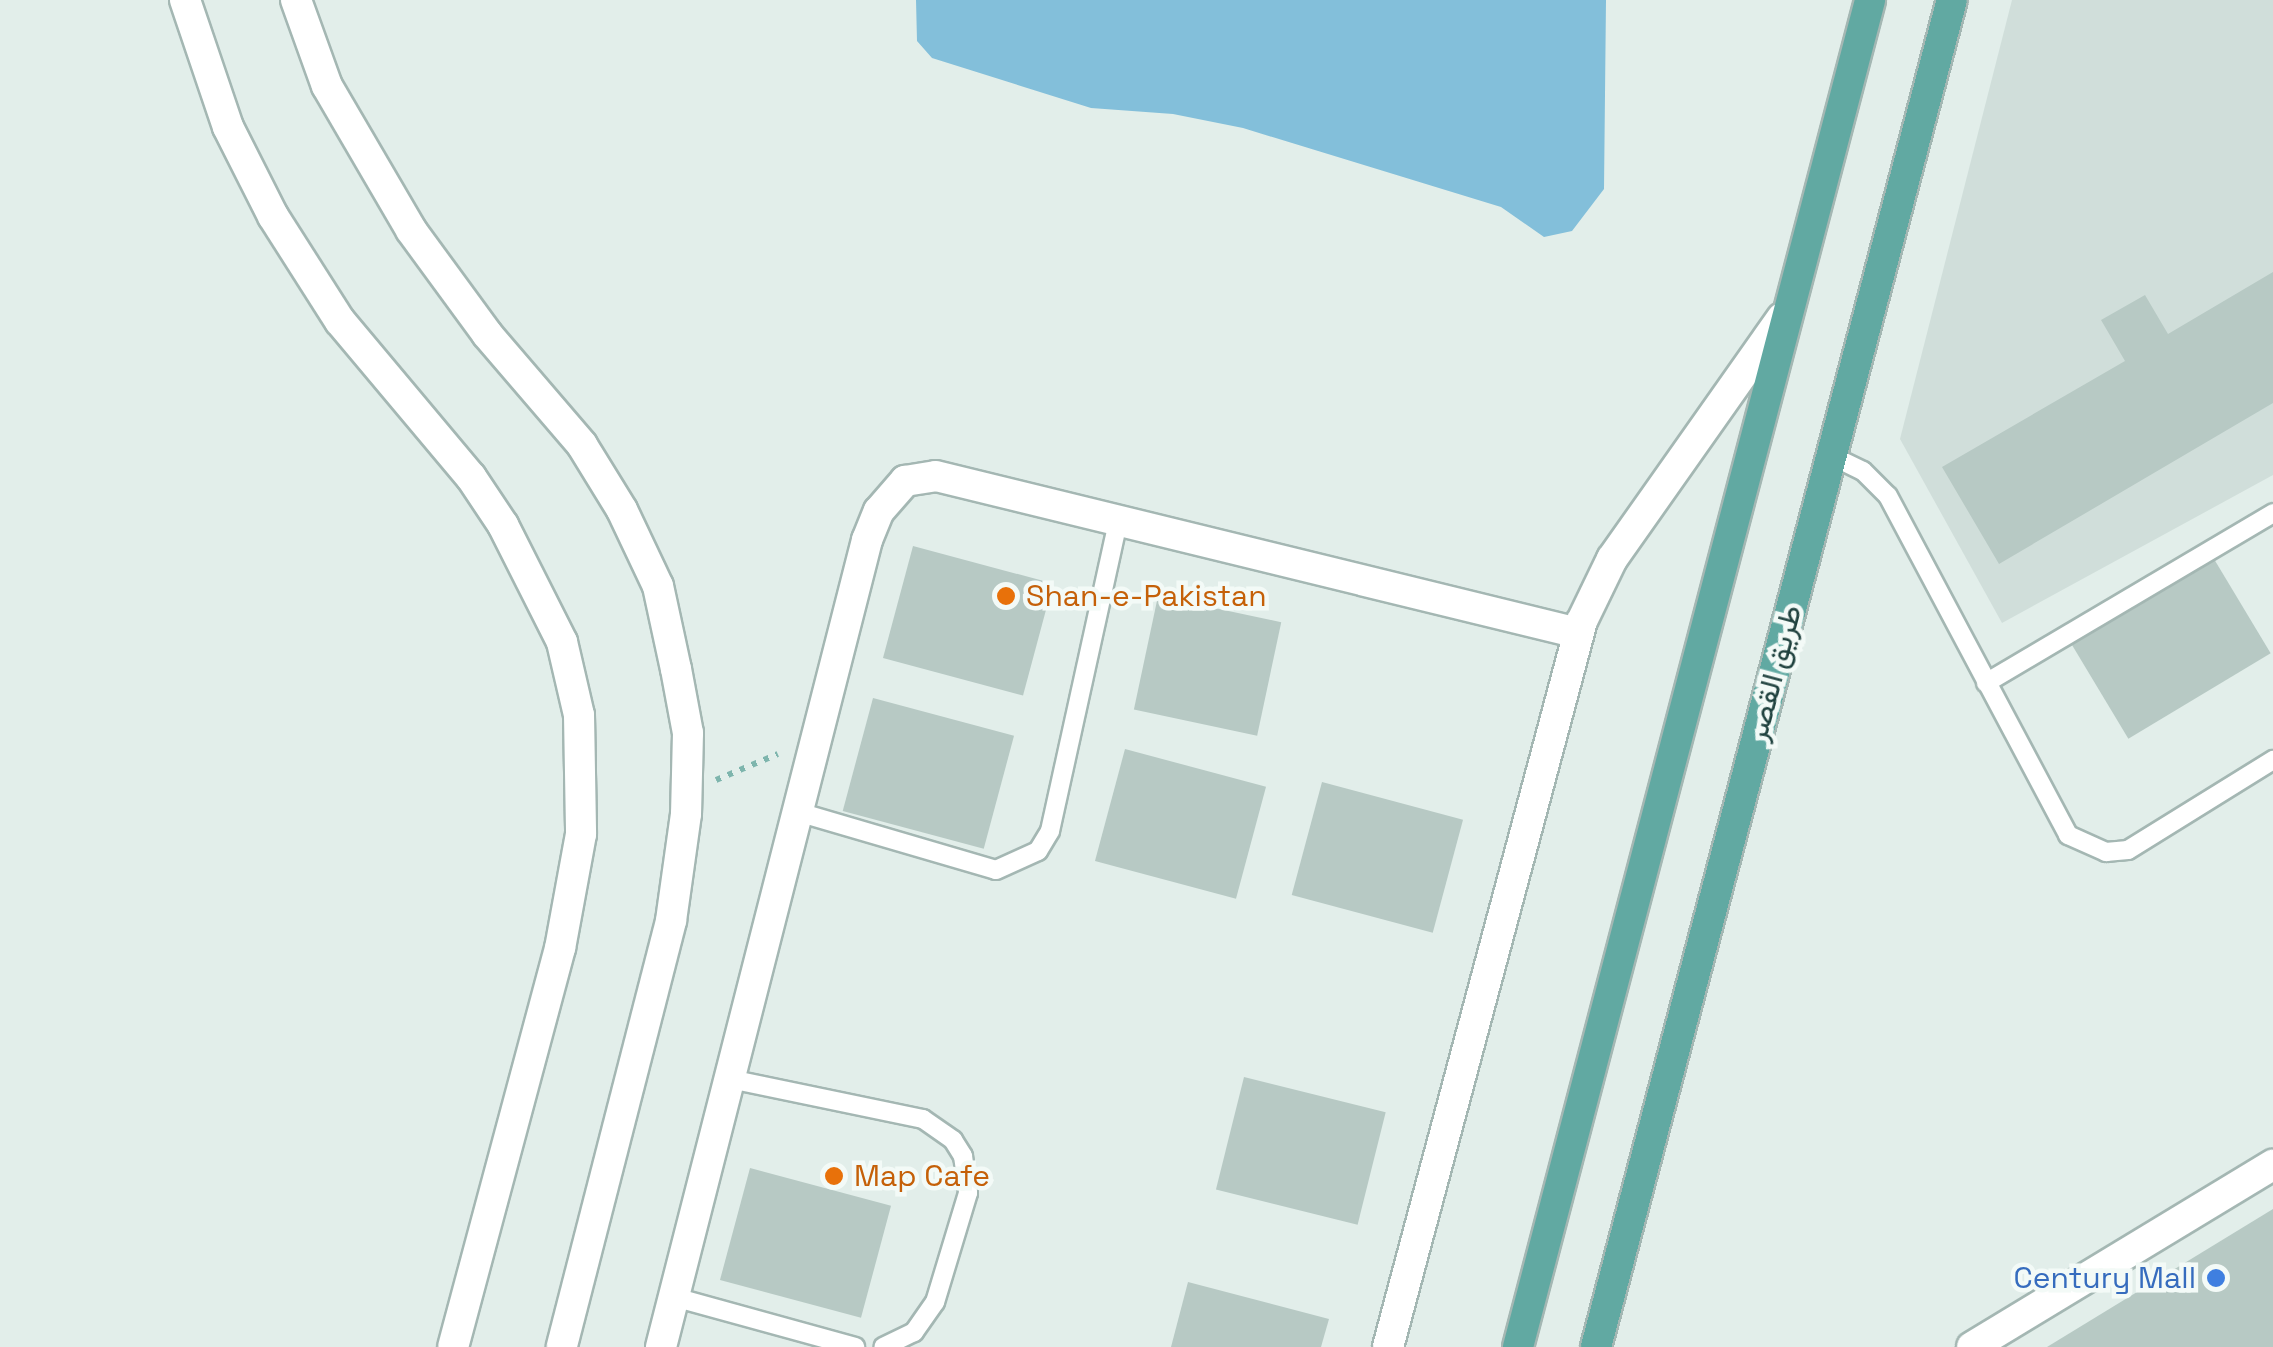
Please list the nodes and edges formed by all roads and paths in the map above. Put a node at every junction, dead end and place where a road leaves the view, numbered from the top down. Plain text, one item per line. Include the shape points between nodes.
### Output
1 (185, 0) edge
2 (296, 0) edge
3 (1870, 0) edge
4 (1952, 0) edge
5 (1782, 318) junction
6 (1832, 456) junction
7 (2273, 513) edge
8 (1118, 521) junction
9 (1578, 634) junction
10 (1986, 683) junction
11 (787, 748) dead end
12 (2273, 760) edge
13 (686, 782) junction
14 (798, 812) junction
15 (730, 1079) junction
16 (2273, 1165) edge
17 (674, 1298) junction
18 (453, 1347) edge
19 (562, 1347) edge
20 (661, 1347) edge
21 (855, 1347) edge
22 (884, 1347) edge
23 (1388, 1347) edge
24 (1518, 1347) edge
25 (1596, 1347) edge
26 (1972, 1347) edge

1 - 18 street via 228,128 273,216 340,321 503,525 562,642 579,715 580,834 560,948
2 - 13 street via 328,86 411,230 582,445 622,510 658,586 688,733
3 - 5 main road
4 - 6 main road, طريق القصر
5 - 9 street via 1612,559
5 - 24 main road
6 - 10 lane via 1864,471 1888,496
6 - 25 main road, طريق القصر
7 - 10 lane
8 - 9 street
8 - 14 street via 936,476 915,476 898,488 867,540
8 - 14 lane via 1050,831 1038,851 996,870
9 - 23 street
10 - 12 lane via 2056,818 2086,847 2128,850
11 - 13 path via 740,774
13 - 19 street via 671,921
14 - 15 street
15 - 17 street
15 - 22 lane via 922,1118 963,1156 968,1193 935,1302 914,1332
16 - 26 street
17 - 20 street
17 - 21 lane

